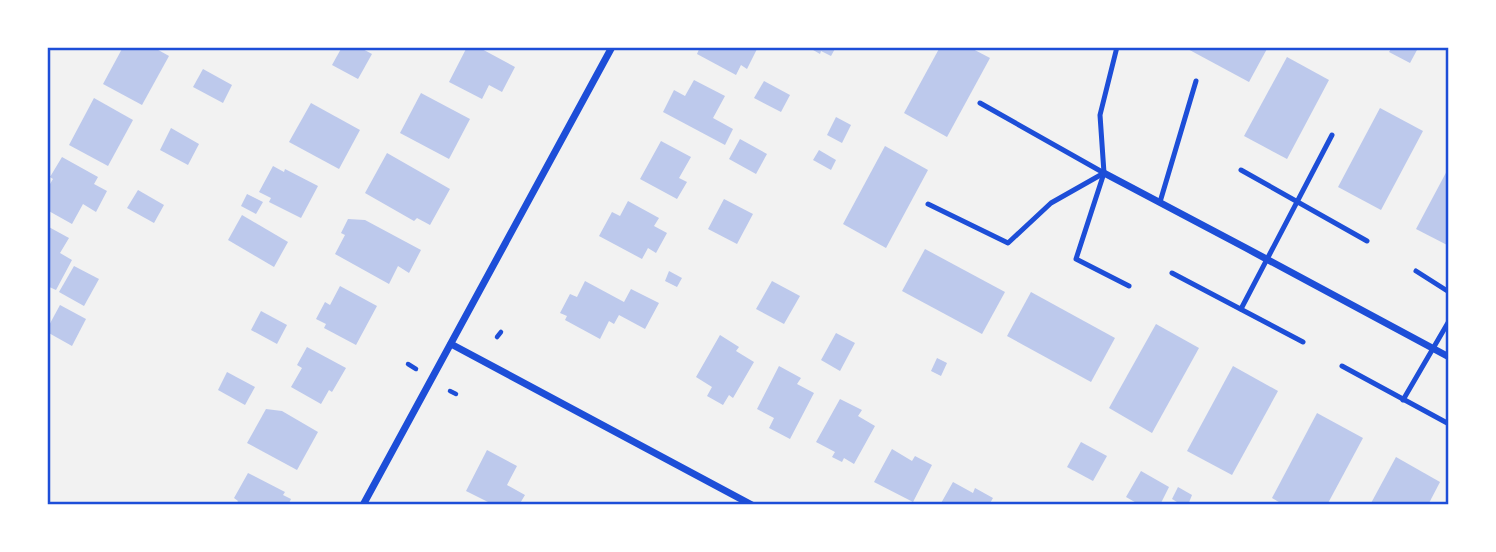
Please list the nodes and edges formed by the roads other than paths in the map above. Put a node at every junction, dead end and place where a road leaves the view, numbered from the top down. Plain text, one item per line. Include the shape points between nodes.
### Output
1 (612, 47) edge
2 (1117, 47) edge
3 (1196, 81) dead end
4 (980, 103) dead end
5 (1332, 135) dead end
6 (1241, 170) dead end
7 (1104, 173) junction
8 (1160, 202) junction
9 (1298, 203) junction
10 (928, 204) dead end
11 (1367, 241) dead end
12 (1268, 260) junction
13 (1416, 271) dead end
14 (1172, 273) dead end
15 (1129, 286) dead end
16 (1449, 292) edge
17 (1241, 309) junction
18 (1449, 321) edge
19 (1303, 342) dead end
20 (451, 344) junction
21 (1433, 348) junction
22 (1449, 358) edge
23 (1342, 366) dead end
24 (1403, 400) junction
25 (1449, 424) edge
26 (363, 505) edge
27 (752, 505) edge

1 - 20 street
2 - 7 lane via 1100,115
3 - 8 lane
4 - 7 lane
5 - 9 lane
6 - 9 lane
7 - 8 street
7 - 10 lane via 1051,203 1009,243
7 - 15 lane via 1076,259
8 - 12 street
9 - 11 lane
9 - 12 lane
12 - 17 lane
12 - 21 street
13 - 16 lane
14 - 17 lane
17 - 19 lane
18 - 21 lane
20 - 26 street
20 - 27 street
21 - 22 street
21 - 24 lane
23 - 24 lane
24 - 25 lane

